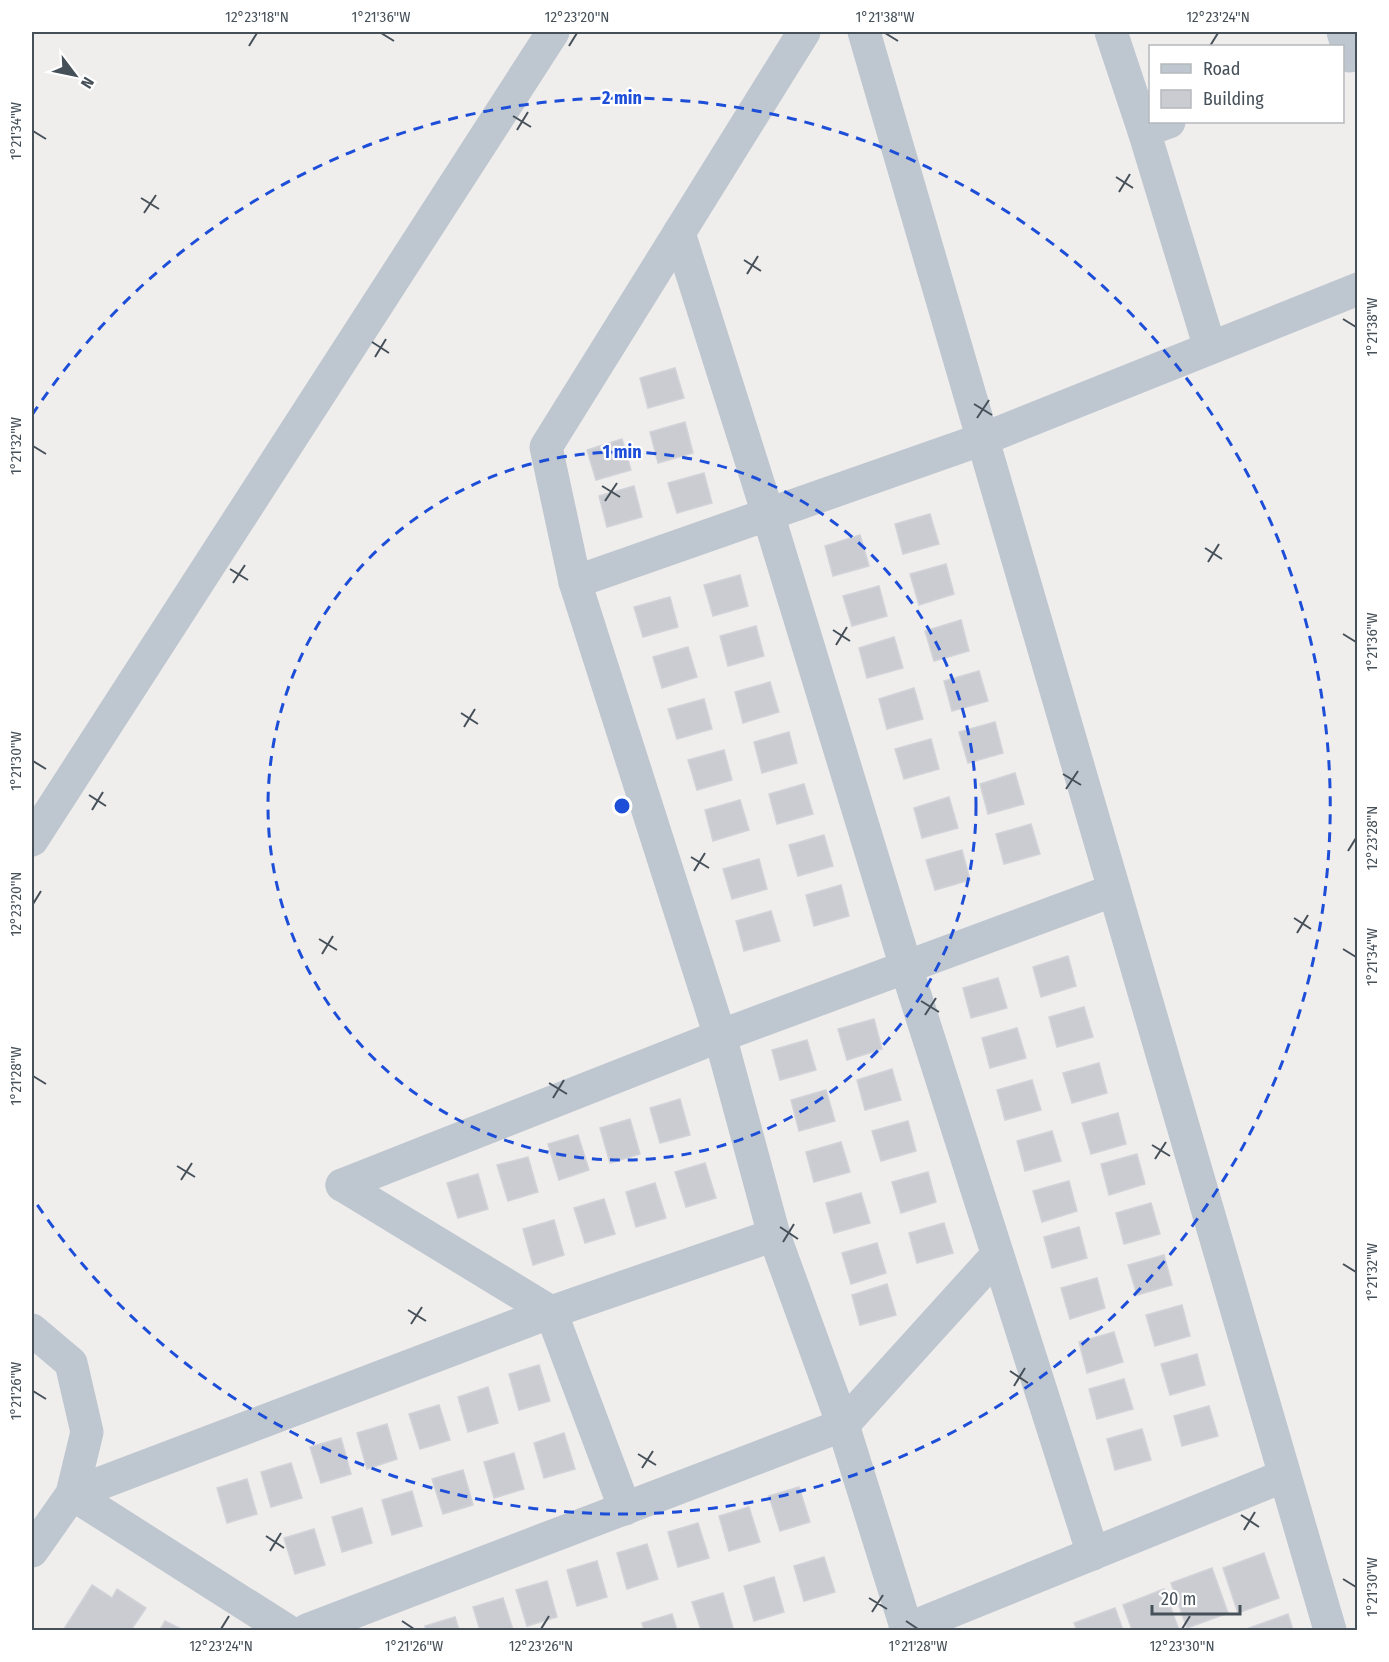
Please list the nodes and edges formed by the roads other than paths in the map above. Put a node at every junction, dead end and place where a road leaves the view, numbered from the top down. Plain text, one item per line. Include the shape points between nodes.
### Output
1 (552, 32) edge
2 (804, 32) edge
3 (864, 32) edge
4 (1111, 32) edge
5 (1149, 111) edge
6 (1156, 126) edge
7 (679, 232) junction
8 (1358, 289) edge
9 (1210, 348) junction
10 (983, 440) junction
11 (768, 514) junction
12 (575, 582) junction
13 (32, 840) edge
14 (1114, 890) junction
15 (906, 967) junction
16 (720, 1036) junction
17 (774, 1235) junction
18 (997, 1255) junction
19 (552, 1312) junction
20 (32, 1330) edge
21 (843, 1425) junction
22 (1284, 1476) junction
23 (72, 1494) junction
24 (626, 1509) junction
25 (32, 1551) edge
26 (1093, 1554) junction
27 (286, 1630) edge
28 (307, 1630) edge
29 (906, 1630) edge
30 (1330, 1630) edge

1 - 13 street
2 - 7 street
3 - 10 street
4 - 5 street
6 - 9 street
7 - 11 street
7 - 12 street via 546,447
8 - 9 street
9 - 10 street
10 - 11 street
10 - 14 street
11 - 12 street
11 - 15 street
12 - 16 street
14 - 15 street
14 - 22 street
15 - 16 street
15 - 18 street
16 - 17 street
16 - 19 street via 342,1185
17 - 19 street
17 - 21 street
18 - 21 street
18 - 26 street
19 - 23 street
19 - 24 street
20 - 23 street via 71,1363 87,1432
21 - 24 street
21 - 29 street
22 - 26 street
22 - 30 street
23 - 25 street
23 - 27 street
24 - 28 street
26 - 29 street

